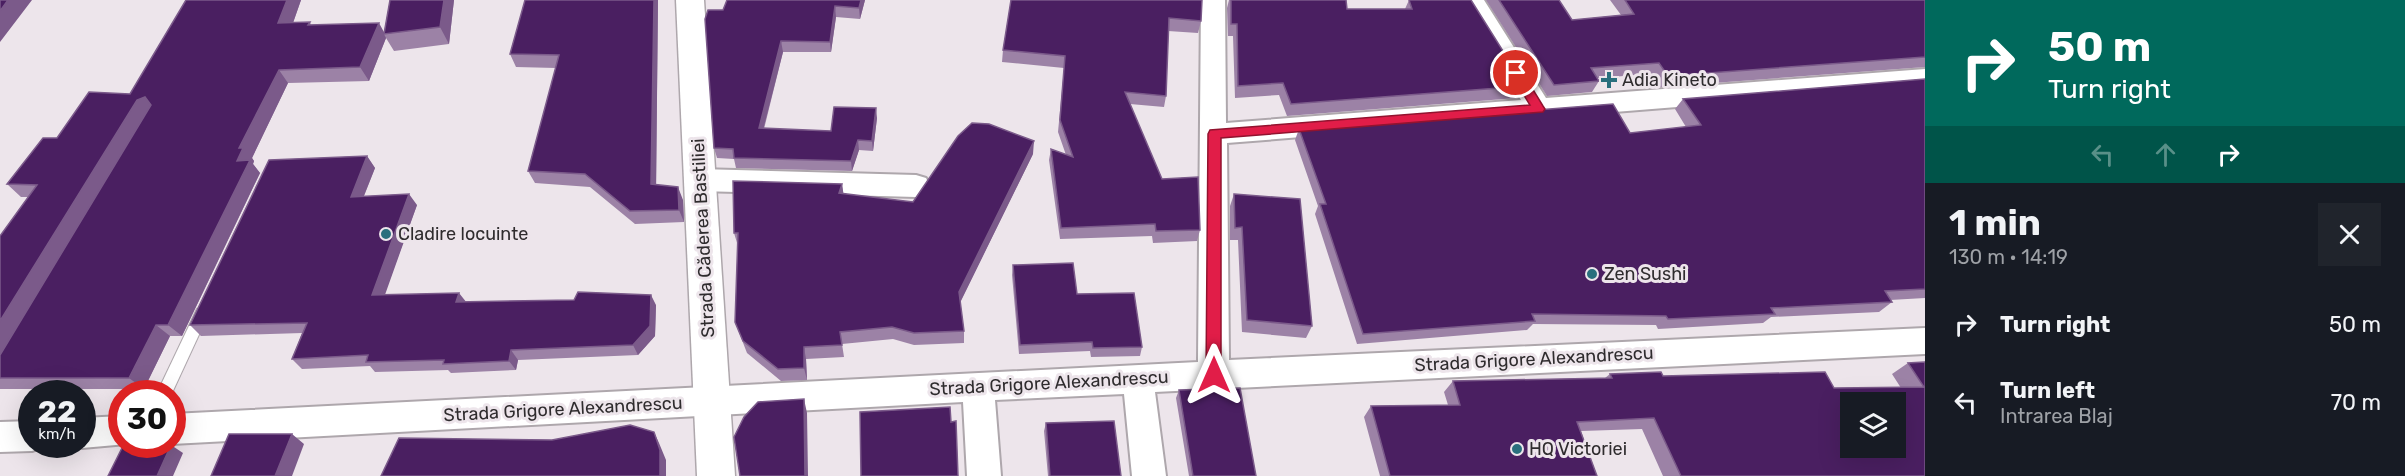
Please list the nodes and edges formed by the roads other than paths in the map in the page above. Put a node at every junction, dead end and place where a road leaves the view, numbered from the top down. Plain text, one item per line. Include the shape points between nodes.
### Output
1 (690, 0) edge
2 (1213, 0) edge
3 (1472, 0) edge
4 (1925, 78) edge
5 (1539, 109) junction
6 (1215, 134) junction
7 (699, 180) junction
8 (916, 186) dead end
9 (209, 297) edge
10 (1925, 341) edge
11 (1214, 375) junction
12 (1138, 379) junction
13 (170, 380) edge
14 (978, 387) junction
15 (711, 402) junction
16 (186, 428) edge
17 (18, 436) edge
18 (0, 437) edge
19 (716, 476) edge
20 (984, 476) edge
21 (1149, 476) edge

1 - 7 street, Strada Căderea Bastiliei
2 - 6 street
3 - 5 street
4 - 5 street
5 - 6 street
6 - 11 street
7 - 8 street
7 - 15 street, Strada Căderea Bastiliei
9 - 13 lane
10 - 11 street, Strada Grigore Alexandrescu
11 - 12 street, Strada Grigore Alexandrescu
12 - 14 street, Strada Grigore Alexandrescu
12 - 21 street
14 - 15 street, Strada Grigore Alexandrescu
14 - 20 street
15 - 16 street, Strada Grigore Alexandrescu
15 - 19 street, Strada Căderea Bastiliei
17 - 18 street

